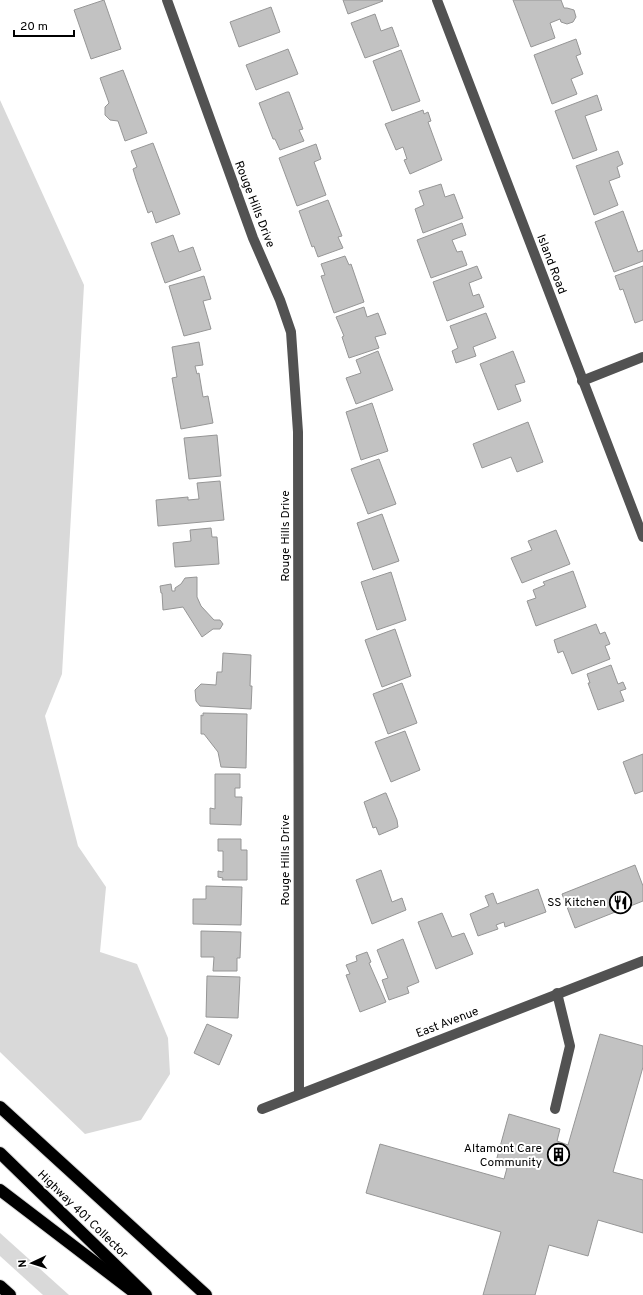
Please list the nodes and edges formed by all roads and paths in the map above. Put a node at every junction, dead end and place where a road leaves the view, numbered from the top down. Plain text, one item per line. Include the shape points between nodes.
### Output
1 (167, 0) edge
2 (438, 0) edge
3 (643, 357) edge
4 (582, 381) junction
5 (643, 537) edge
6 (643, 961) edge
7 (557, 993) junction
8 (298, 1094) junction
9 (0, 1108) edge
10 (262, 1109) dead end
11 (555, 1109) dead end
12 (0, 1153) edge
13 (0, 1190) edge
14 (0, 1286) edge
15 (10, 1295) edge
16 (138, 1295) edge
17 (146, 1295) edge
18 (206, 1295) edge

1 - 8 street, Rouge Hills Drive via 253,238 291,332 298,432
2 - 4 street, Island Road
3 - 4 street
4 - 5 street, Island Road
6 - 7 street, East Avenue
7 - 8 street, East Avenue
7 - 11 street via 570,1046
8 - 10 street, East Avenue
9 - 18 highway
12 - 17 highway, Highway 401 Collector
13 - 16 highway
14 - 15 highway

